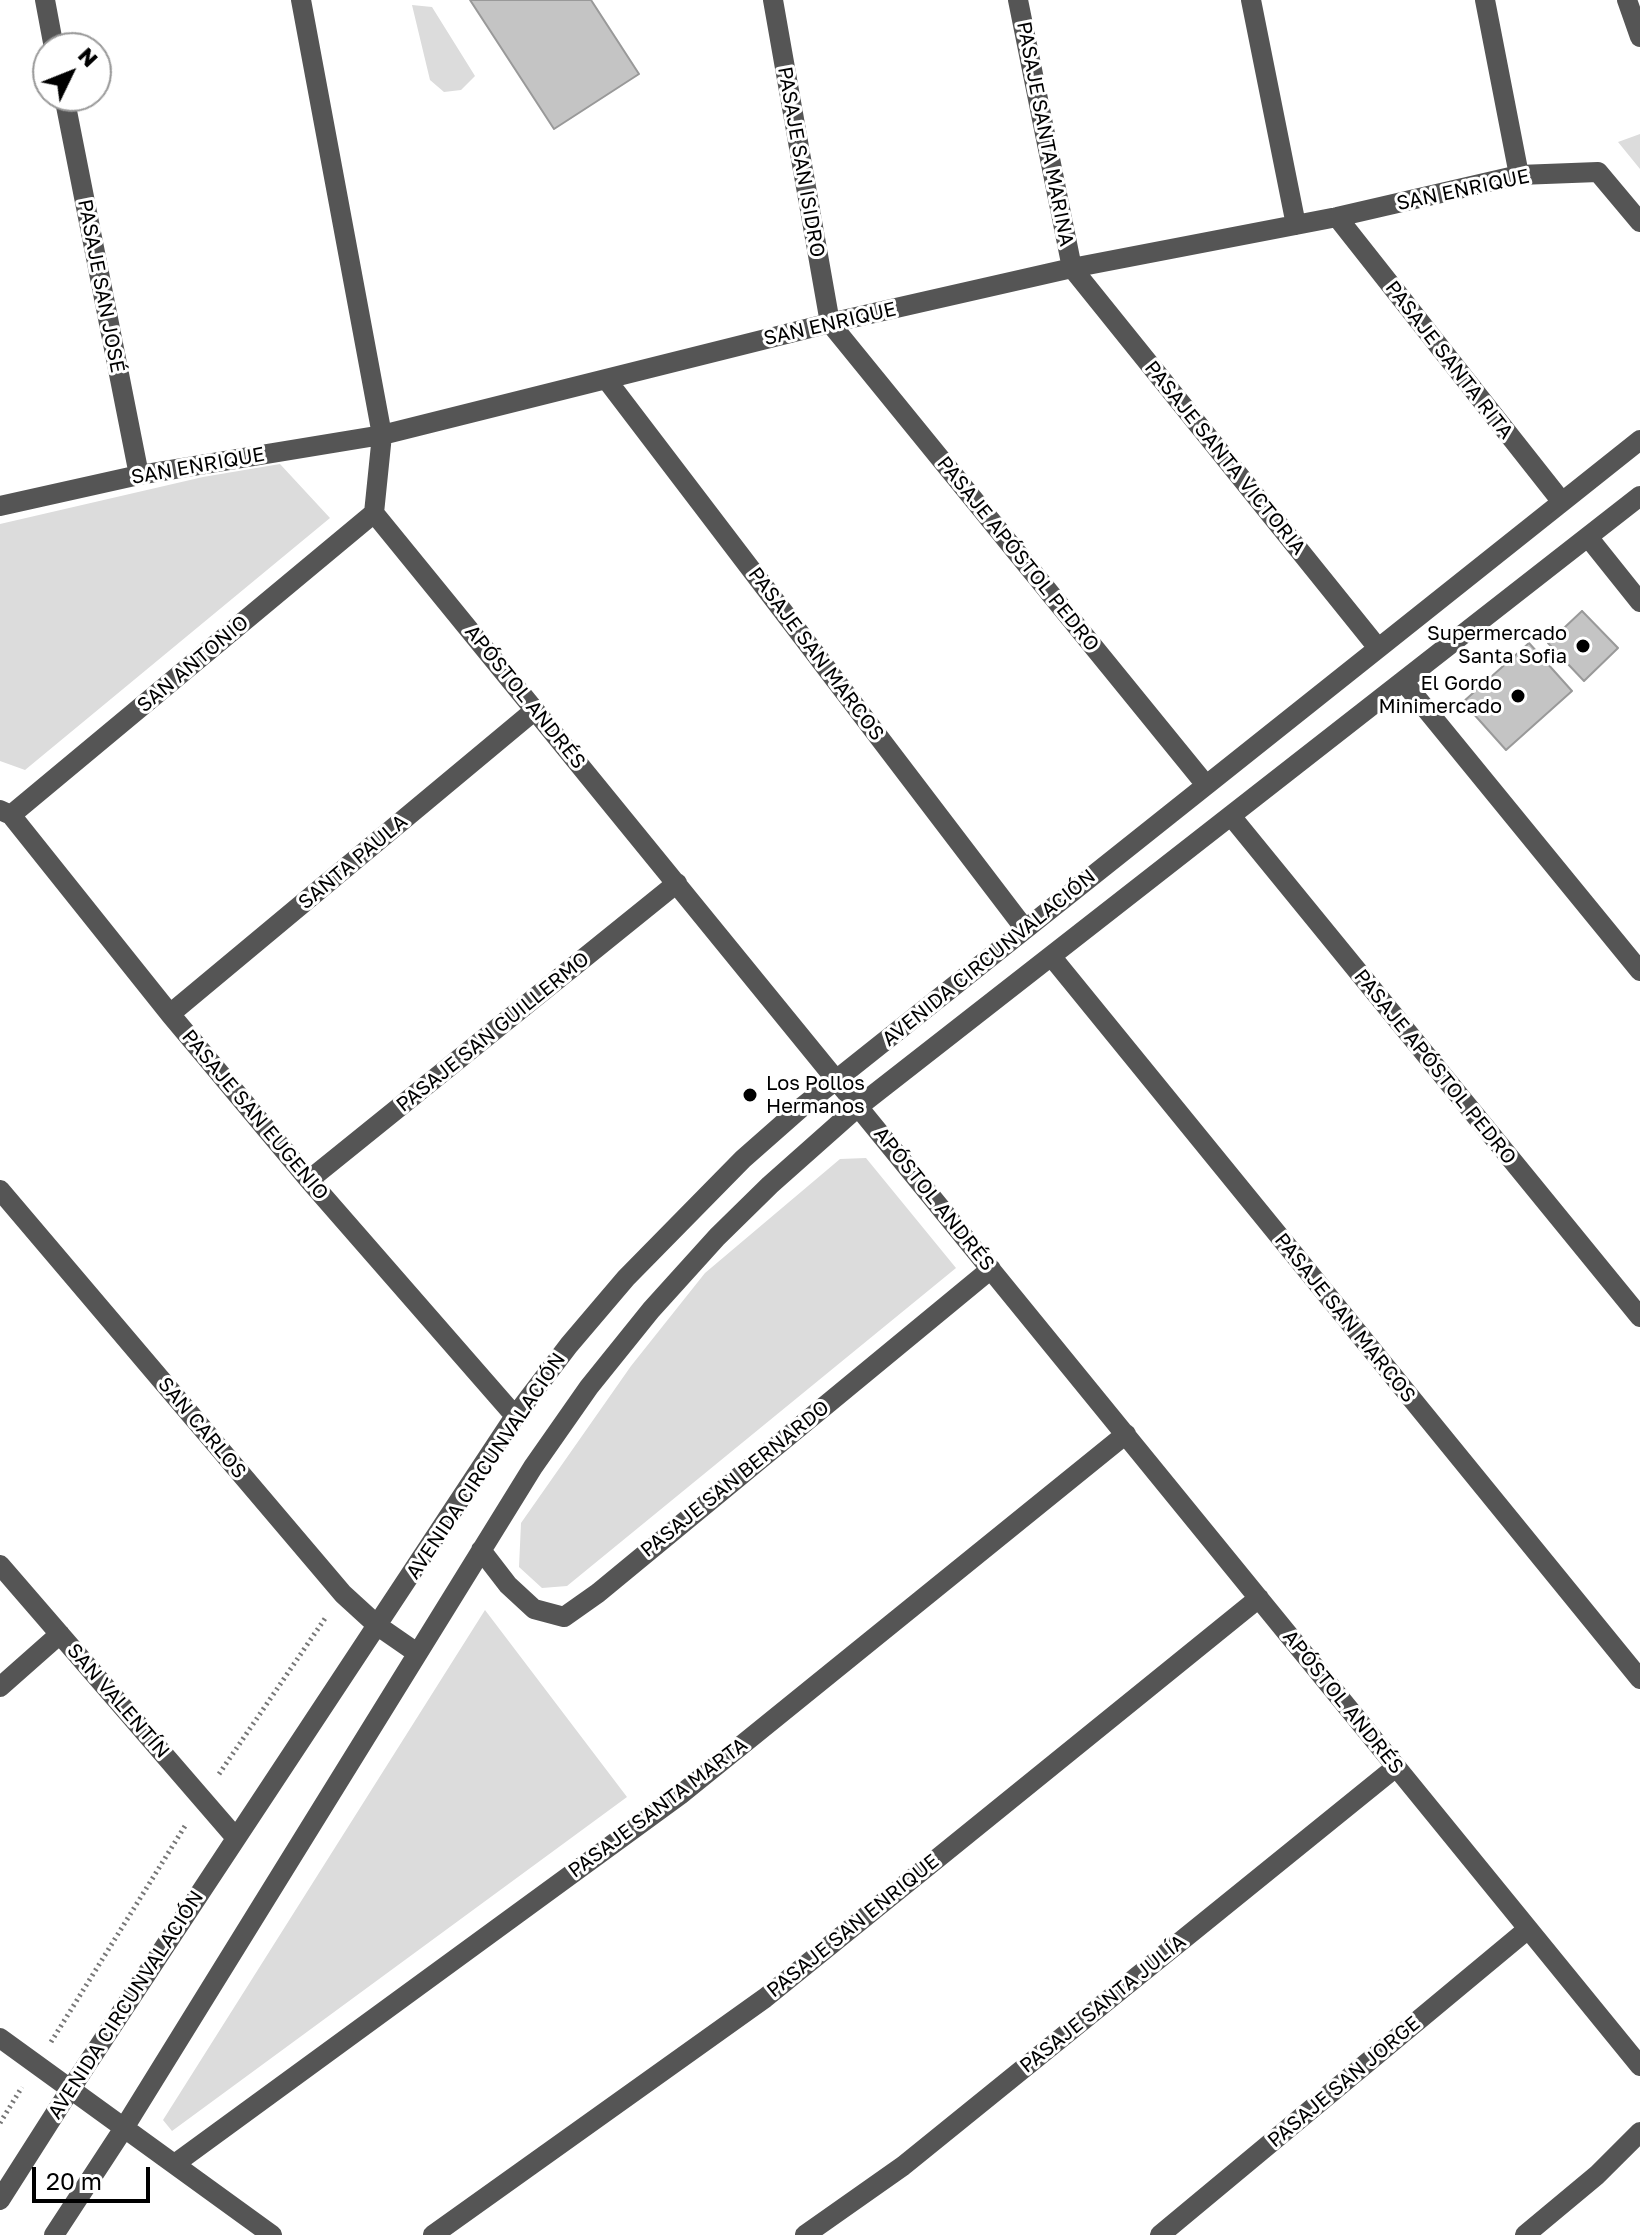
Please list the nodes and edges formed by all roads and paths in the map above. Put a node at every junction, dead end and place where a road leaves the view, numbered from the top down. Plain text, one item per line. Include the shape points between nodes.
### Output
1 (45, 0) edge
2 (301, 0) edge
3 (773, 0) edge
4 (1018, 0) edge
5 (1251, 0) edge
6 (1485, 0) edge
7 (1627, 0) edge
8 (51, 32) edge
9 (1640, 37) edge
10 (67, 112) edge
11 (1519, 175) junction
12 (1337, 217) junction
13 (1640, 222) edge
14 (1296, 225) junction
15 (1072, 268) junction
16 (830, 323) junction
17 (606, 379) junction
18 (382, 435) junction
19 (1640, 440) edge
20 (139, 475) junction
21 (1640, 496) edge
22 (1562, 502) junction
23 (0, 506) edge
24 (374, 513) junction
25 (1588, 537) junction
26 (1640, 602) edge
27 (1378, 648) junction
28 (1403, 681) junction
29 (535, 710) junction
30 (1206, 785) junction
31 (6, 813) edge
32 (1231, 816) junction
33 (677, 883) junction
34 (1025, 929) junction
35 (1051, 956) junction
36 (1640, 971) edge
37 (170, 1014) junction
38 (836, 1079) junction
39 (859, 1106) junction
40 (309, 1180) junction
41 (0, 1190) edge
42 (991, 1269) junction
43 (1640, 1317) edge
44 (515, 1416) junction
45 (1126, 1434) junction
46 (481, 1550) junction
47 (0, 1565) edge
48 (343, 1594) junction
49 (1259, 1598) junction
50 (378, 1626) junction
51 (60, 1634) junction
52 (417, 1653) junction
53 (1640, 1679) edge
54 (0, 1687) edge
55 (1396, 1767) junction
56 (202, 1798) junction
57 (236, 1838) junction
58 (1528, 1929) junction
59 (0, 2038) edge
60 (36, 2065) junction
61 (1640, 2066) edge
62 (70, 2090) junction
63 (0, 2123) edge
64 (124, 2128) junction
65 (1640, 2132) edge
66 (176, 2163) junction
67 (0, 2200) edge
68 (54, 2235) edge
69 (272, 2235) edge
70 (433, 2235) edge
71 (805, 2235) edge
72 (1160, 2235) edge
73 (1525, 2235) edge

1 - 8 street
2 - 18 street
3 - 16 street, PASAJE SAN ISIDRO
4 - 15 street, PASAJE SANTA MARINA
5 - 14 street
6 - 11 street
7 - 9 street
10 - 20 street, PASAJE SAN JOSÉ
11 - 12 street, SAN ENRIQUE
11 - 13 street, SAN ENRIQUE via 1598,172
12 - 14 street, SAN ENRIQUE
12 - 22 street, PASAJE SANTA RITA
14 - 15 street, SAN ENRIQUE
15 - 16 street, SAN ENRIQUE
15 - 27 street, PASAJE SANTA VICTORIA
16 - 17 street, SAN ENRIQUE
16 - 30 street, PASAJE APÓSTOL PEDRO
17 - 18 street, SAN ENRIQUE
17 - 34 street, PASAJE SAN MARCOS
18 - 20 street, SAN ENRIQUE
18 - 24 street
19 - 22 street, AVENIDA CIRCUNVALACIÓN
20 - 23 street, SAN ENRIQUE
21 - 25 street, AVENIDA CIRCUNVALACIÓN
22 - 27 street, AVENIDA CIRCUNVALACIÓN
24 - 29 street, APÓSTOL ANDRÉS
24 - 31 street, SAN ANTONIO
25 - 26 street
25 - 28 street, AVENIDA CIRCUNVALACIÓN
27 - 30 street, AVENIDA CIRCUNVALACIÓN
28 - 32 street, AVENIDA CIRCUNVALACIÓN
28 - 36 street
29 - 33 street, APÓSTOL ANDRÉS
29 - 37 street, SANTA PAULA
30 - 34 street, AVENIDA CIRCUNVALACIÓN
31 - 37 street, PASAJE SAN EUGENIO
32 - 35 street, AVENIDA CIRCUNVALACIÓN
32 - 43 street, PASAJE APÓSTOL PEDRO
33 - 38 street, APÓSTOL ANDRÉS
33 - 40 street, PASAJE SAN GUILLERMO
34 - 38 street, AVENIDA CIRCUNVALACIÓN
35 - 39 street, AVENIDA CIRCUNVALACIÓN
35 - 53 street, PASAJE SAN MARCOS
37 - 40 street, PASAJE SAN EUGENIO
38 - 39 street, APÓSTOL ANDRÉS
38 - 44 street, AVENIDA CIRCUNVALACIÓN via 686,1213 578,1334
39 - 42 street, APÓSTOL ANDRÉS
39 - 46 street, AVENIDA CIRCUNVALACIÓN via 770,1185 651,1310 589,1387
40 - 44 street, PASAJE SAN EUGENIO
41 - 48 street, SAN CARLOS
42 - 45 street, APÓSTOL ANDRÉS
42 - 46 street, PASAJE SAN BERNARDO via 564,1617 534,1609
44 - 50 street, AVENIDA CIRCUNVALACIÓN
45 - 49 street, APÓSTOL ANDRÉS
45 - 66 street, PASAJE SANTA MARTA via 680,1795
46 - 52 street, AVENIDA CIRCUNVALACIÓN
47 - 51 street, SAN VALENTÍN
48 - 50 street, SAN CARLOS
48 - 56 path
49 - 55 street, APÓSTOL ANDRÉS
49 - 70 street, PASAJE SAN ENRIQUE via 765,1998
50 - 52 street, SAN CARLOS
50 - 57 street, AVENIDA CIRCUNVALACIÓN
51 - 54 street
51 - 56 street, SAN VALENTÍN
52 - 64 street, AVENIDA CIRCUNVALACIÓN
55 - 58 street, APÓSTOL ANDRÉS
55 - 71 street, PASAJE SANTA JULÍA via 903,2166
56 - 57 street, SAN VALENTÍN
56 - 60 path
57 - 62 street, AVENIDA CIRCUNVALACIÓN
58 - 61 street, APÓSTOL ANDRÉS
58 - 72 street, PASAJE SAN JORGE
59 - 60 street
60 - 62 street
60 - 63 path
62 - 64 street
62 - 67 street, AVENIDA CIRCUNVALACIÓN
64 - 66 street
64 - 68 street, AVENIDA CIRCUNVALACIÓN
65 - 73 street
66 - 69 street

